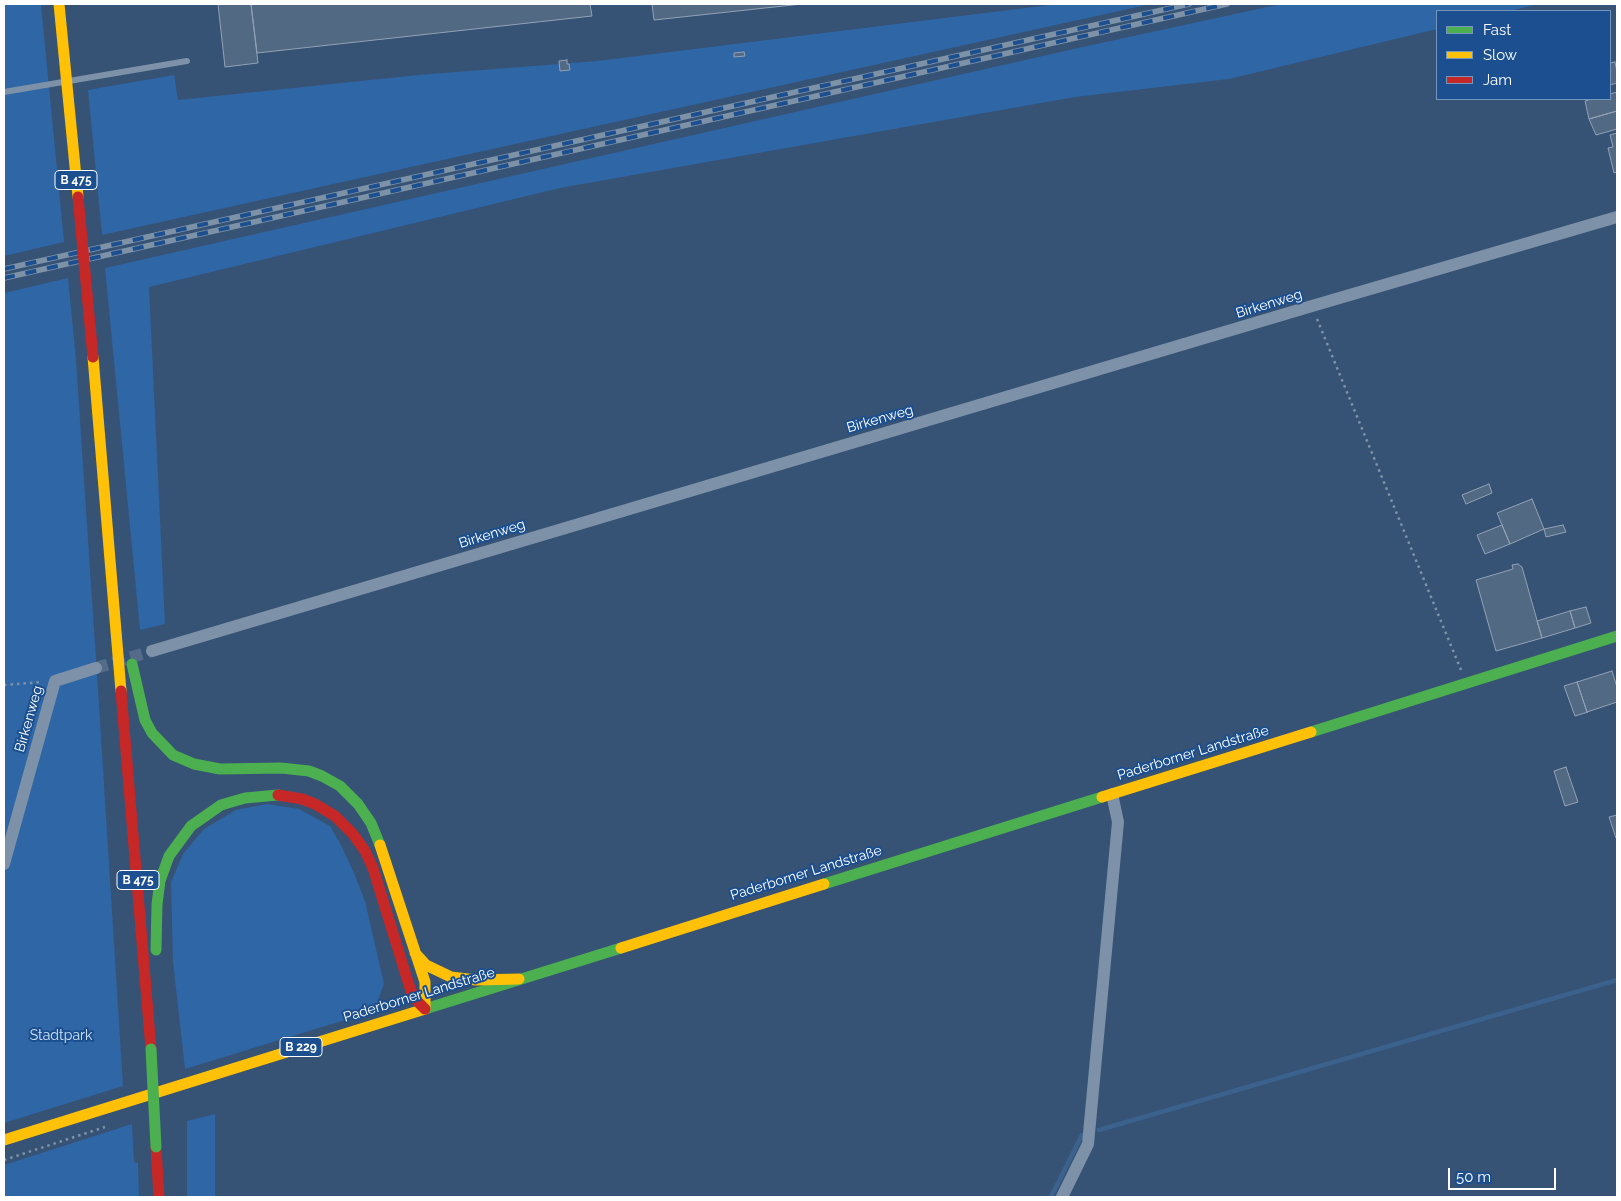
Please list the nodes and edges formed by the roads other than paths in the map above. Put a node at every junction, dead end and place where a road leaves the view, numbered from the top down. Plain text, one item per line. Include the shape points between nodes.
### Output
1 (59, 4) edge
2 (187, 61) dead end
3 (4, 92) edge
4 (1617, 218) edge
5 (112, 572) junction
6 (126, 613) dead end
7 (1617, 636) edge
8 (130, 650) dead end
9 (152, 651) tunnel mouth
10 (96, 668) tunnel mouth
11 (1112, 794) junction
12 (4, 864) edge
13 (415, 952) junction
14 (519, 979) junction
15 (147, 1002) junction
16 (425, 1009) junction
17 (4, 1140) edge
18 (158, 1170) junction
19 (147, 1192) dead end
20 (159, 1197) edge
21 (1062, 1197) edge

1 - 5 main road, B 475, bridge
2 - 3 lane
4 - 9 street, Birkenweg
5 - 6 main road via 123,585
5 - 15 main road, B 475
7 - 11 main road, Paderborner Landstraße
8 - 13 main road via 136,690 145,720 152,733 173,754 194,764 220,769 309,771 334,782 350,795 376,834
10 - 12 street, Birkenweg via 55,681
11 - 14 main road, Paderborner Landstraße
11 - 21 street via 1118,822 1088,1144
13 - 14 main road via 436,972 452,977
13 - 16 main road via 425,982
14 - 16 main road, Paderborner Landstraße
15 - 16 main road via 157,965 156,918 160,880 169,856 191,826 210,811 232,801 266,795 315,804 346,826 360,843 373,868 408,985 414,998
15 - 18 main road, B 475, bridge
16 - 17 main road, Paderborner Landstraße / B 229
18 - 19 main road
18 - 20 main road, B 475

